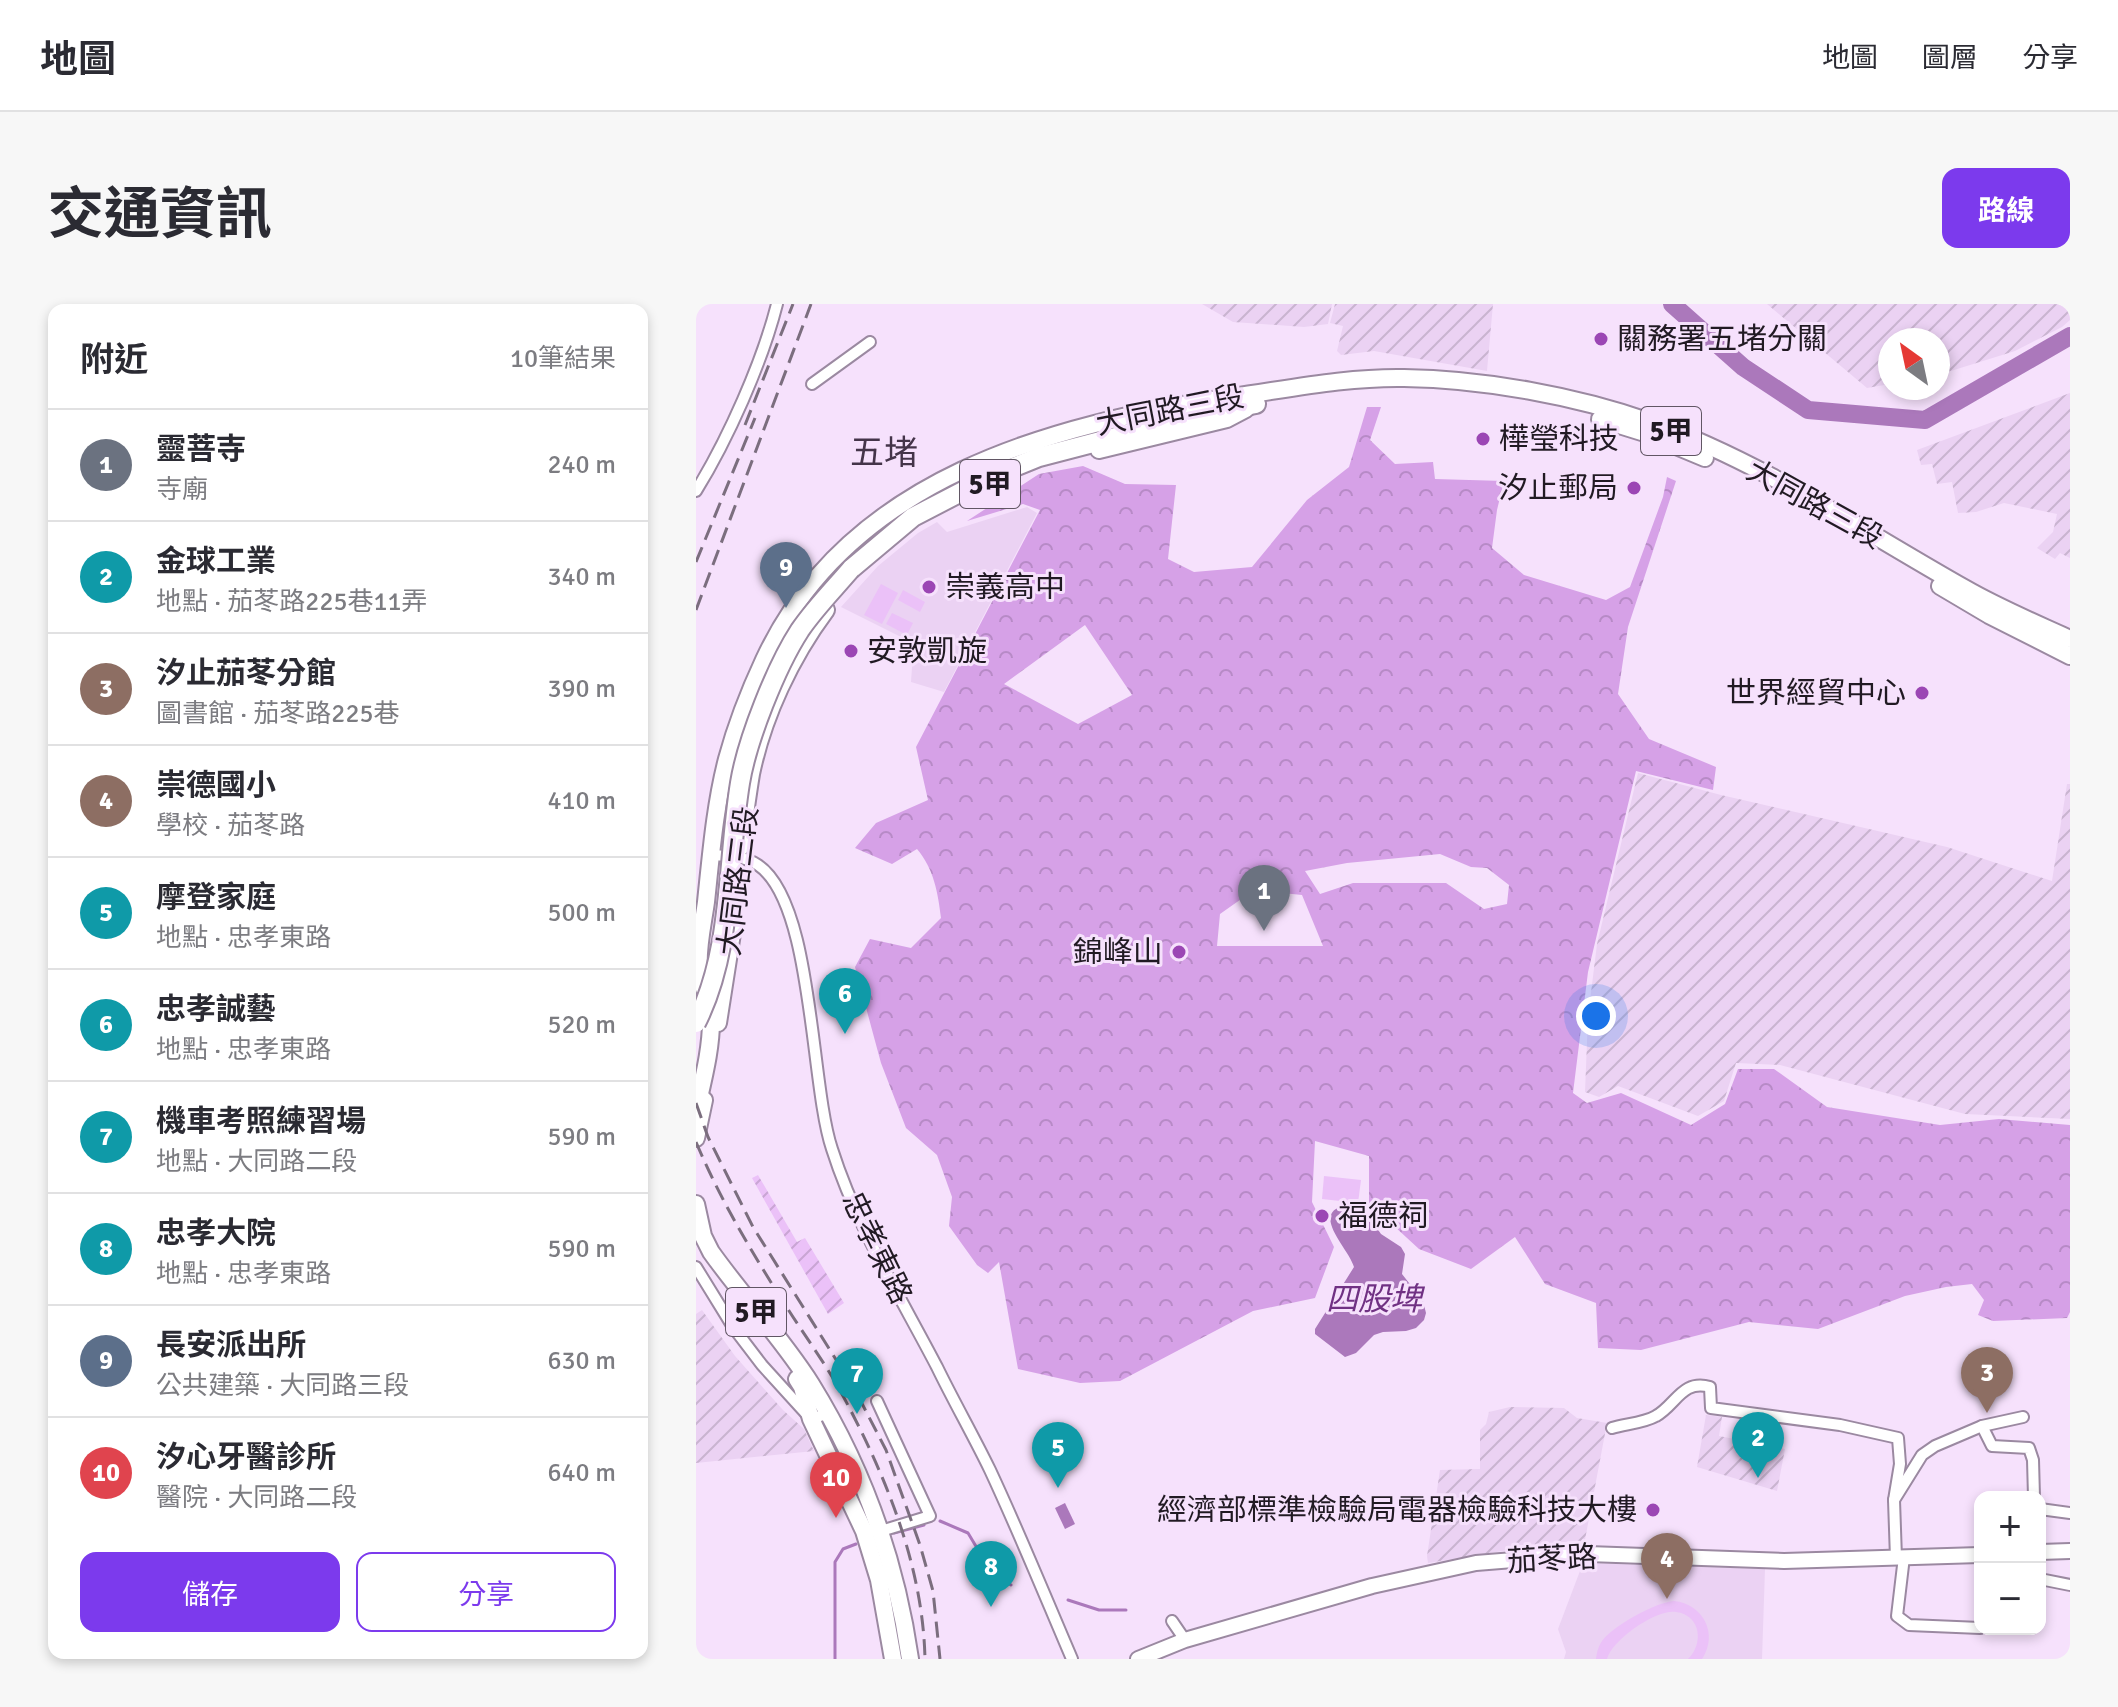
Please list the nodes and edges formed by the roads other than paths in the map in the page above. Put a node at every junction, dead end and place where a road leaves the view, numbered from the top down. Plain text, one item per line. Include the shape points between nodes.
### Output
1 (777, 304) edge
2 (870, 342) dead end
3 (812, 384) dead end
4 (1228, 398) junction
5 (1256, 404) junction
6 (696, 491) edge
7 (846, 569) junction
8 (2070, 639) edge
9 (2070, 656) edge
10 (711, 855) junction
11 (739, 857) junction
12 (696, 1007) edge
13 (696, 1023) edge
14 (696, 1111) edge
15 (696, 1138) edge
16 (696, 1204) edge
17 (696, 1232) edge
18 (696, 1267) edge
19 (877, 1401) dead end
20 (818, 1416) junction
21 (2023, 1417) dead end
22 (1982, 1426) junction
23 (1612, 1428) dead end
24 (2034, 1491) edge
25 (1894, 1500) junction
26 (2046, 1510) edge
27 (2070, 1513) edge
28 (881, 1531) junction
29 (2070, 1551) edge
30 (2046, 1552) edge
31 (1974, 1555) edge
32 (1900, 1558) junction
33 (2046, 1580) edge
34 (2070, 1585) edge
35 (1172, 1621) dead end
36 (1974, 1628) edge
37 (1185, 1640) junction
38 (893, 1659) edge
39 (910, 1659) edge
40 (1072, 1659) edge
41 (1138, 1659) edge

1 - 6 street via 769,337
2 - 3 street
4 - 7 highway via 1051,446 971,475 894,521 865,543
4 - 8 main road, 大同路三段 / 5甲 via 1328,381 1403,378 1483,383 1611,411 1652,423 1765,474 1970,591
4 - 10 main road, 大同路三段 / 5甲 via 1178,404 1043,437 983,459 928,487 857,538 811,585 765,658 727,760
5 - 7 highway via 1039,457 913,517
5 - 9 main road, 大同路三段 / 5甲 via 1334,391 1405,388 1482,394 1608,421 1760,484
5 - 11 main road, 大同路三段 / 5甲 via 1227,419 1045,464 981,488 930,514 858,573 808,634 770,712 751,774
7 - 12 highway, bridge via 811,604 786,640 740,754 712,962
7 - 13 highway, bridge via 800,631 756,725 740,782 718,963
10 - 11 street
10 - 14 main road, 大同路三段 / 5甲 via 699,973 712,1011
11 - 15 main road, 大同路三段 / 5甲 via 712,1067
11 - 40 street, 忠孝東路 via 759,865 772,880 793,924 831,1147 853,1202 989,1469
16 - 20 main road, 5甲 via 711,1252 811,1383
17 - 20 main road, 5甲 via 703,1253
18 - 20 street via 762,1365
19 - 28 street via 930,1516
20 - 28 main road, 5甲
20 - 38 main road, 5甲 via 864,1531
21 - 22 street
22 - 24 street via 1992,1446 2029,1448
22 - 25 street via 1922,1455
23 - 25 street via 1656,1416 1688,1387 1701,1384 1710,1387 1711,1408 1898,1438
25 - 32 street
26 - 27 street
28 - 39 main road, 5甲
29 - 30 street
31 - 32 street, 茄苳路
32 - 36 street via 1897,1616 1909,1625
32 - 37 street, 茄苳路 via 1784,1561 1588,1554 1476,1563 1372,1586
33 - 34 street
35 - 37 street
37 - 41 street, 茄苳路

